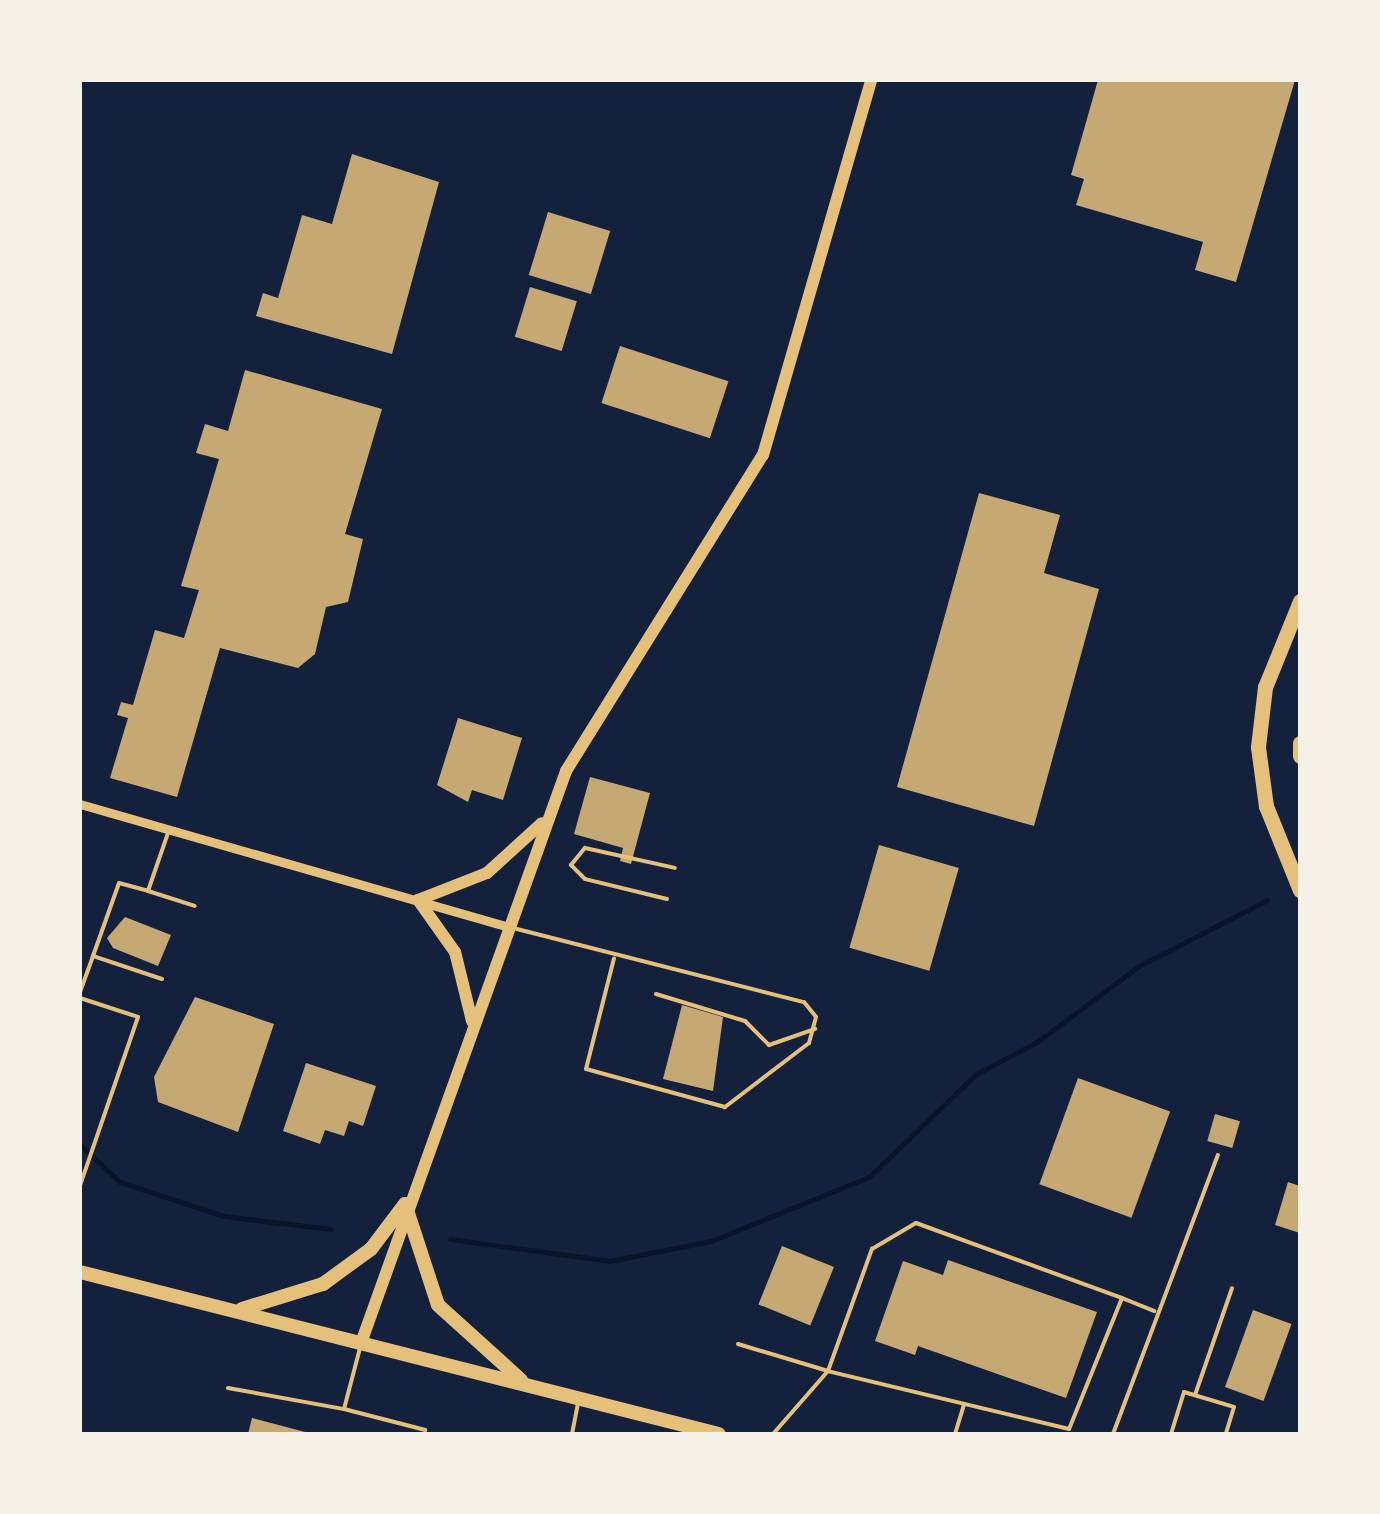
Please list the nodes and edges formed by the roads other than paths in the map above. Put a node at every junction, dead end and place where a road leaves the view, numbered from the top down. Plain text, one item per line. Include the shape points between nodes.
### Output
1 (871, 80) edge
2 (1300, 601) edge
3 (1300, 743) edge
4 (1300, 756) edge
5 (80, 804) edge
6 (547, 817) junction
7 (170, 828) junction
8 (674, 868) dead end
9 (1300, 890) edge
10 (148, 891) junction
11 (667, 899) dead end
12 (418, 900) junction
13 (195, 906) dead end
14 (509, 927) junction
15 (93, 956) junction
16 (614, 958) junction
17 (162, 978) dead end
18 (656, 994) dead end
19 (80, 995) edge
20 (472, 1026) junction
21 (815, 1029) junction
22 (1218, 1155) dead end
23 (80, 1186) edge
24 (405, 1204) junction
25 (80, 1272) edge
26 (1232, 1288) dead end
27 (1122, 1298) junction
28 (232, 1311) junction
29 (1156, 1311) junction
30 (361, 1343) junction
31 (738, 1344) dead end
32 (828, 1371) junction
33 (530, 1386) junction
34 (228, 1388) dead end
35 (1195, 1395) junction
36 (579, 1398) junction
37 (964, 1405) junction
38 (344, 1409) junction
39 (424, 1430) dead end
40 (572, 1434) edge
41 (719, 1434) edge
42 (773, 1434) edge
43 (955, 1434) edge
44 (1113, 1434) edge
45 (1170, 1434) edge
46 (1226, 1434) edge

1 - 6 main road via 763,454 578,749
2 - 9 highway via 1265,687 1258,748 1266,806
3 - 4 highway
5 - 7 street
6 - 12 main road via 487,874
6 - 14 main road
7 - 10 lane
7 - 12 street
8 - 11 lane via 585,848 570,865 585,879
10 - 13 lane
10 - 15 lane via 119,882
12 - 14 street
12 - 20 main road via 455,952
14 - 16 lane
14 - 20 main road
15 - 17 lane
15 - 19 lane
16 - 21 lane via 804,1002
16 - 21 lane via 586,1069 724,1108
18 - 21 lane via 745,1021 769,1045
19 - 23 lane via 138,1017
20 - 24 main road
22 - 29 lane
24 - 28 main road via 372,1249 323,1284
24 - 30 main road
24 - 33 main road via 438,1305
25 - 28 main road
26 - 35 lane
27 - 29 lane
27 - 32 lane via 916,1224 872,1248
27 - 37 lane via 1069,1429
28 - 30 main road
29 - 44 lane
30 - 33 main road
30 - 38 lane
31 - 32 lane
32 - 37 lane
32 - 42 lane
33 - 36 main road
34 - 38 lane
35 - 45 lane via 1184,1392
35 - 46 lane via 1234,1407
36 - 40 lane
36 - 41 main road
37 - 43 lane
38 - 39 lane

